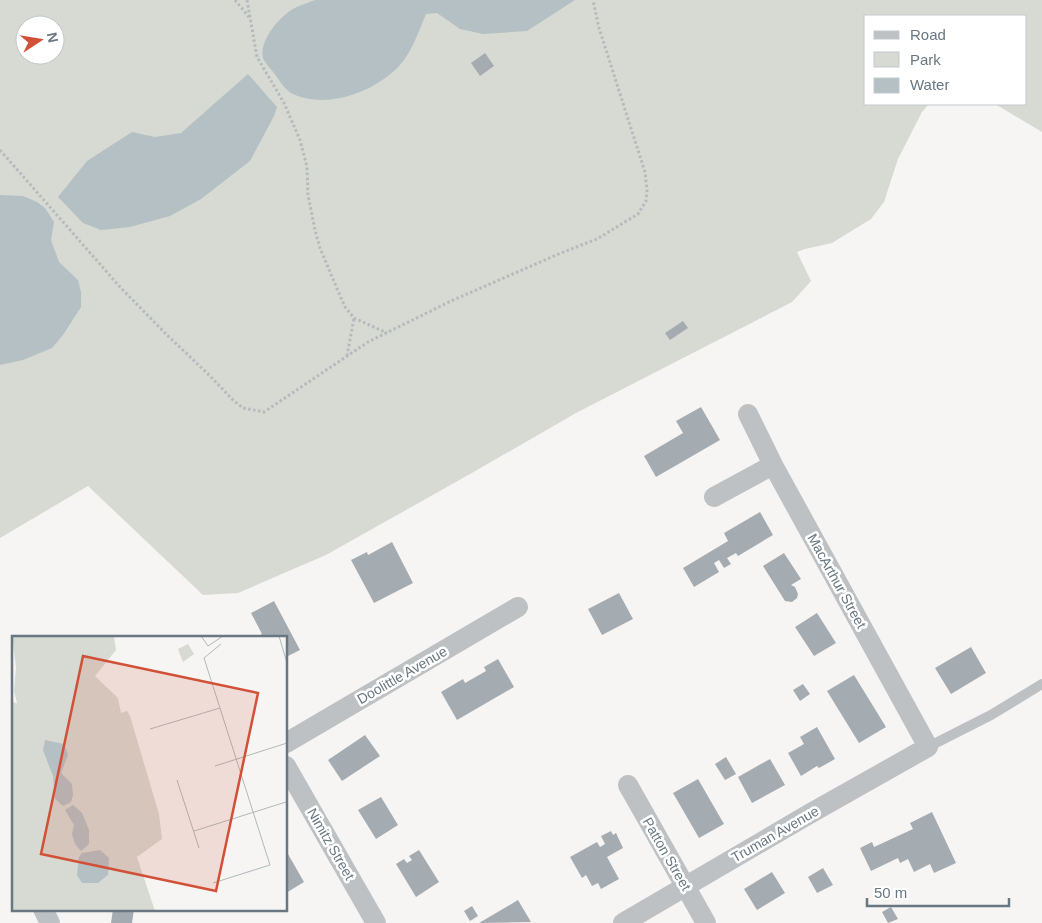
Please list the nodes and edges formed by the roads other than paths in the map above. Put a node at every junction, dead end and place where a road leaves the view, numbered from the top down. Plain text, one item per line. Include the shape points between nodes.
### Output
1 (748, 414) dead end
2 (774, 465) junction
3 (714, 497) dead end
4 (518, 607) dead end
5 (1042, 684) edge
6 (288, 741) edge
7 (928, 747) junction
8 (288, 769) edge
9 (628, 785) dead end
10 (686, 887) junction
11 (44, 910) edge
12 (50, 923) edge
13 (376, 923) edge
14 (623, 923) edge
15 (706, 923) edge

1 - 2 street, MacArthur Street
2 - 3 street
2 - 7 street, MacArthur Street
4 - 6 street, Doolittle Avenue
5 - 7 lane
7 - 10 street, Truman Avenue
8 - 13 street, Nimitz Street
9 - 10 street, Patton Street
10 - 14 street, Truman Avenue
10 - 15 street, Patton Street
11 - 12 street

